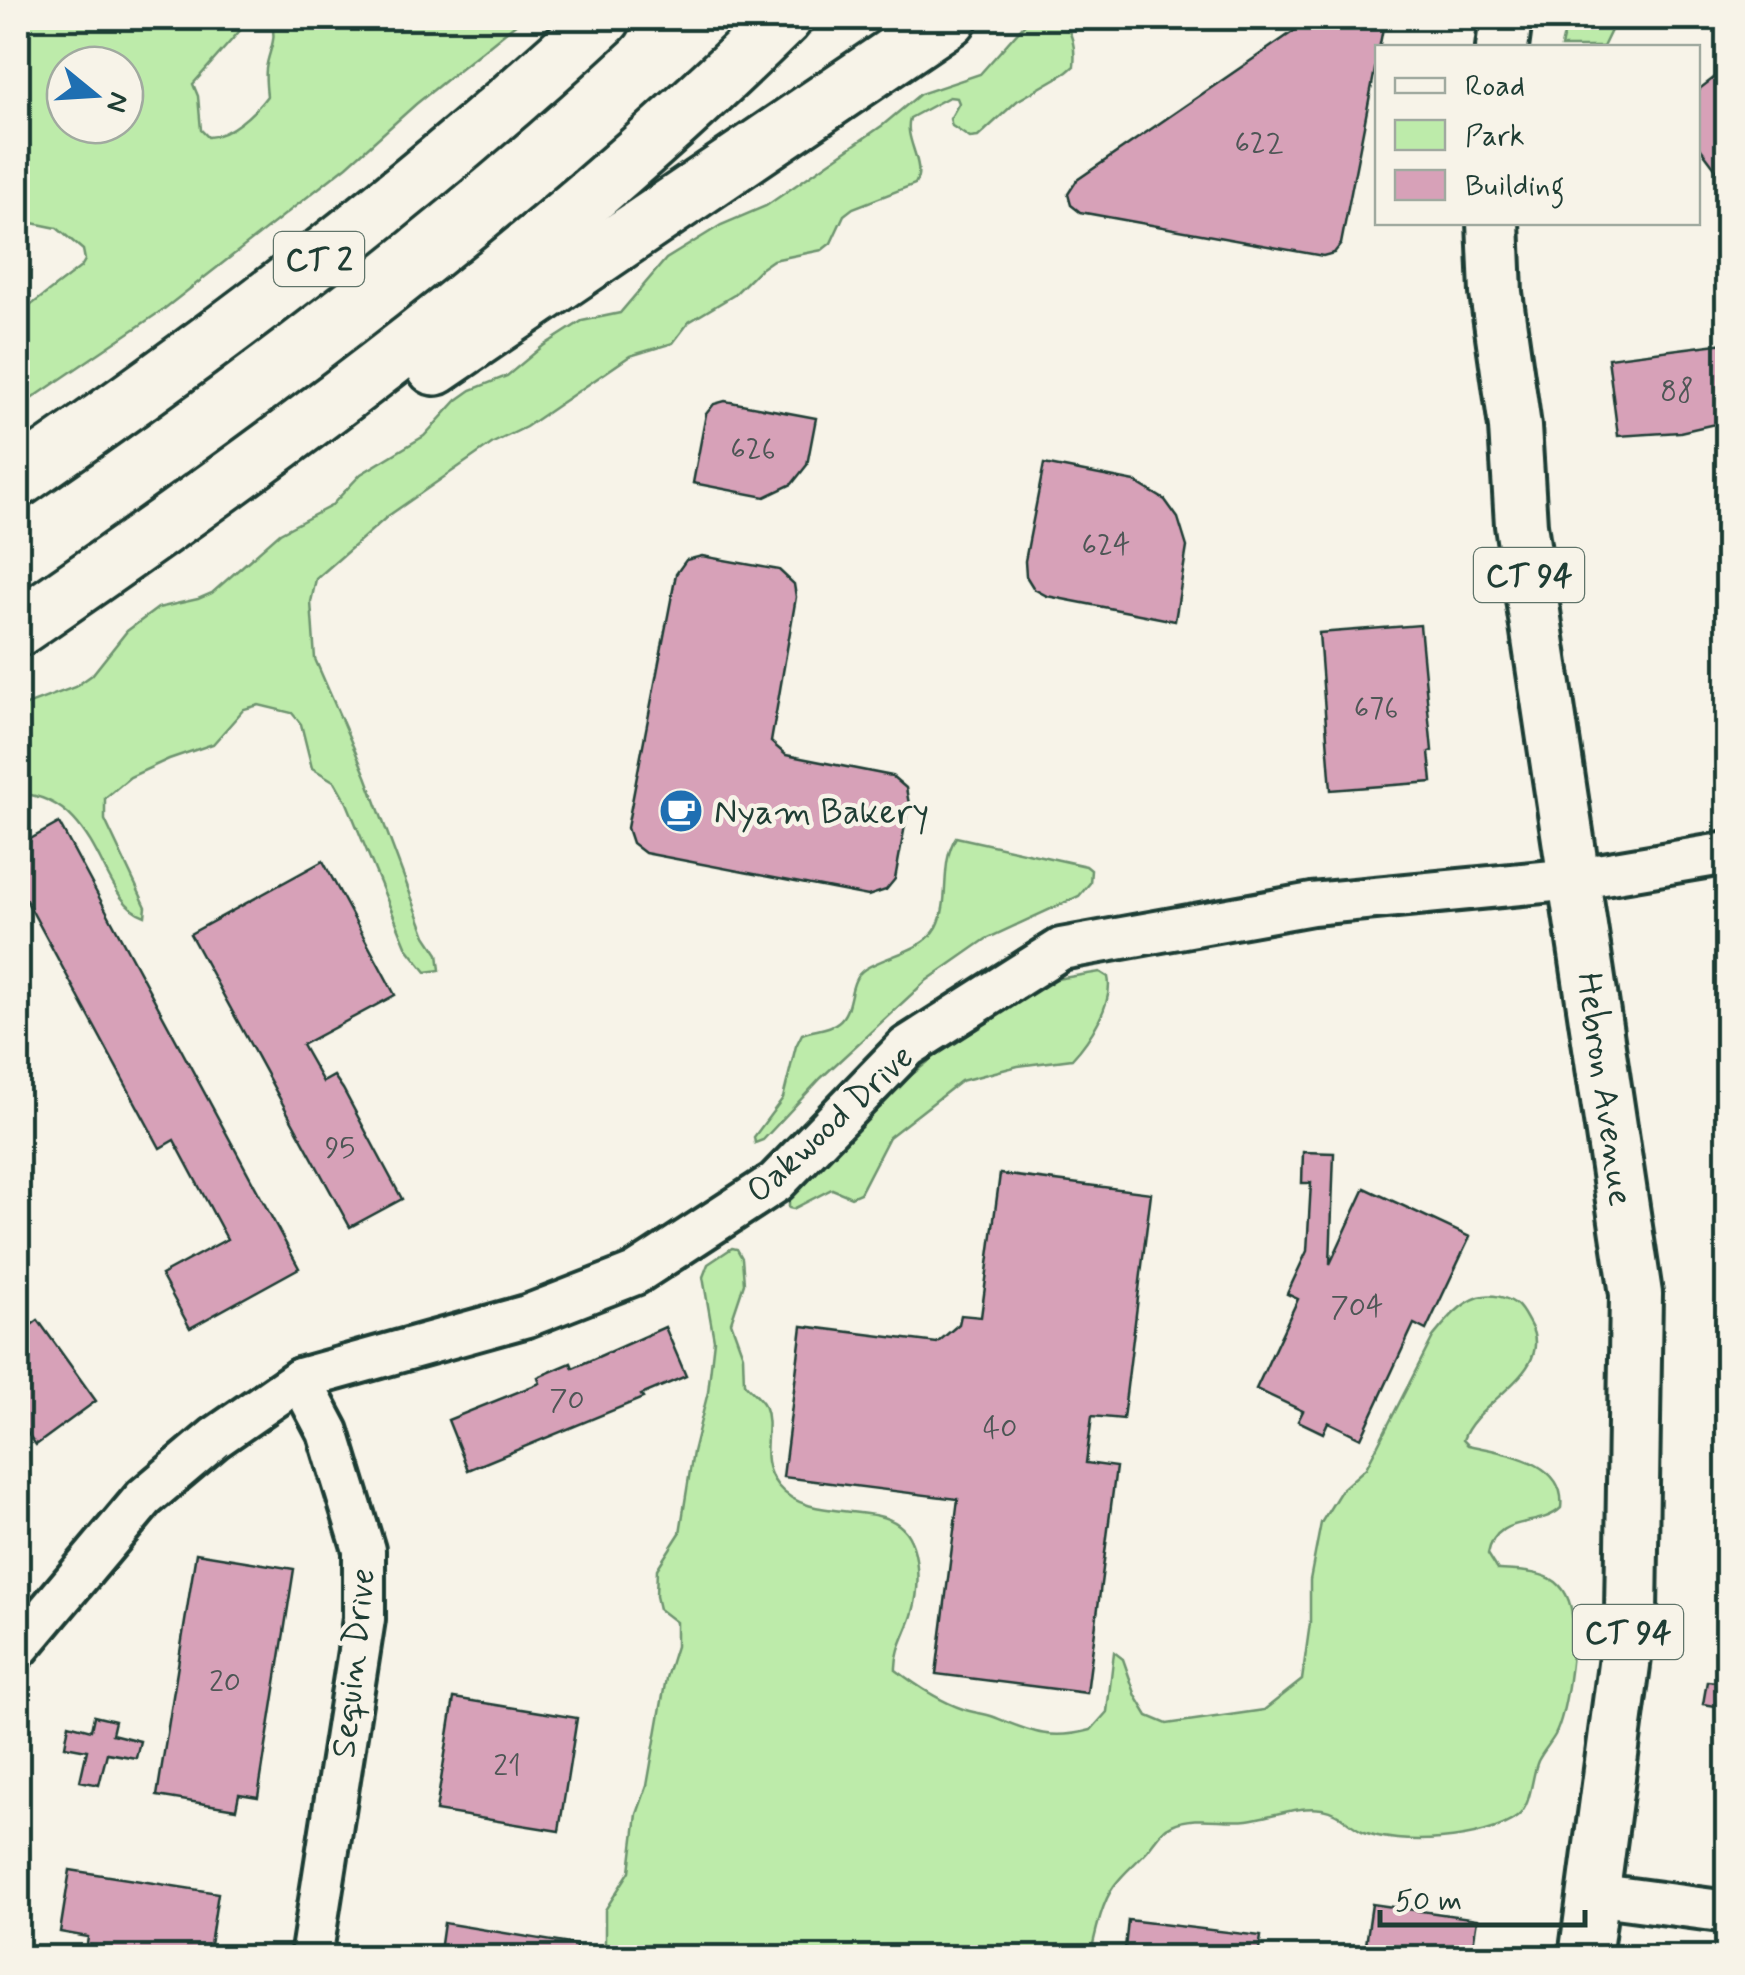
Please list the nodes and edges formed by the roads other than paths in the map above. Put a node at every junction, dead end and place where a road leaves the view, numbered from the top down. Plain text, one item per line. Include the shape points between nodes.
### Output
1 (603, 18) edge
2 (784, 18) edge
3 (949, 18) edge
4 (1506, 18) edge
5 (1502, 45) edge
6 (1492, 225) edge
7 (18, 479) edge
8 (220, 489) junction
9 (18, 628) edge
10 (1728, 853) edge
11 (1574, 879) junction
12 (300, 1380) junction
13 (18, 1648) edge
14 (1593, 1894) junction
15 (1728, 1912) edge
16 (311, 1958) edge
17 (1585, 1958) edge

1 - 7 highway, CT 2 via 318,260
2 - 8 highway via 515,260
3 - 8 highway via 433,368 296,452
4 - 5 main road
6 - 11 main road, Hebron Avenue / CT 94 via 1521,525
8 - 9 highway
10 - 11 street, Oakwood Drive
11 - 12 street, Oakwood Drive via 1312,904 1061,949 908,1047 776,1182 635,1274 528,1316
11 - 14 main road, Hebron Avenue / CT 94 via 1636,1294 1631,1612
12 - 13 street, Oakwood Drive via 215,1438 144,1498
12 - 16 street, Sequin Drive via 328,1432 364,1550 364,1619
14 - 15 street
14 - 17 main road, Hebron Avenue / CT 94

